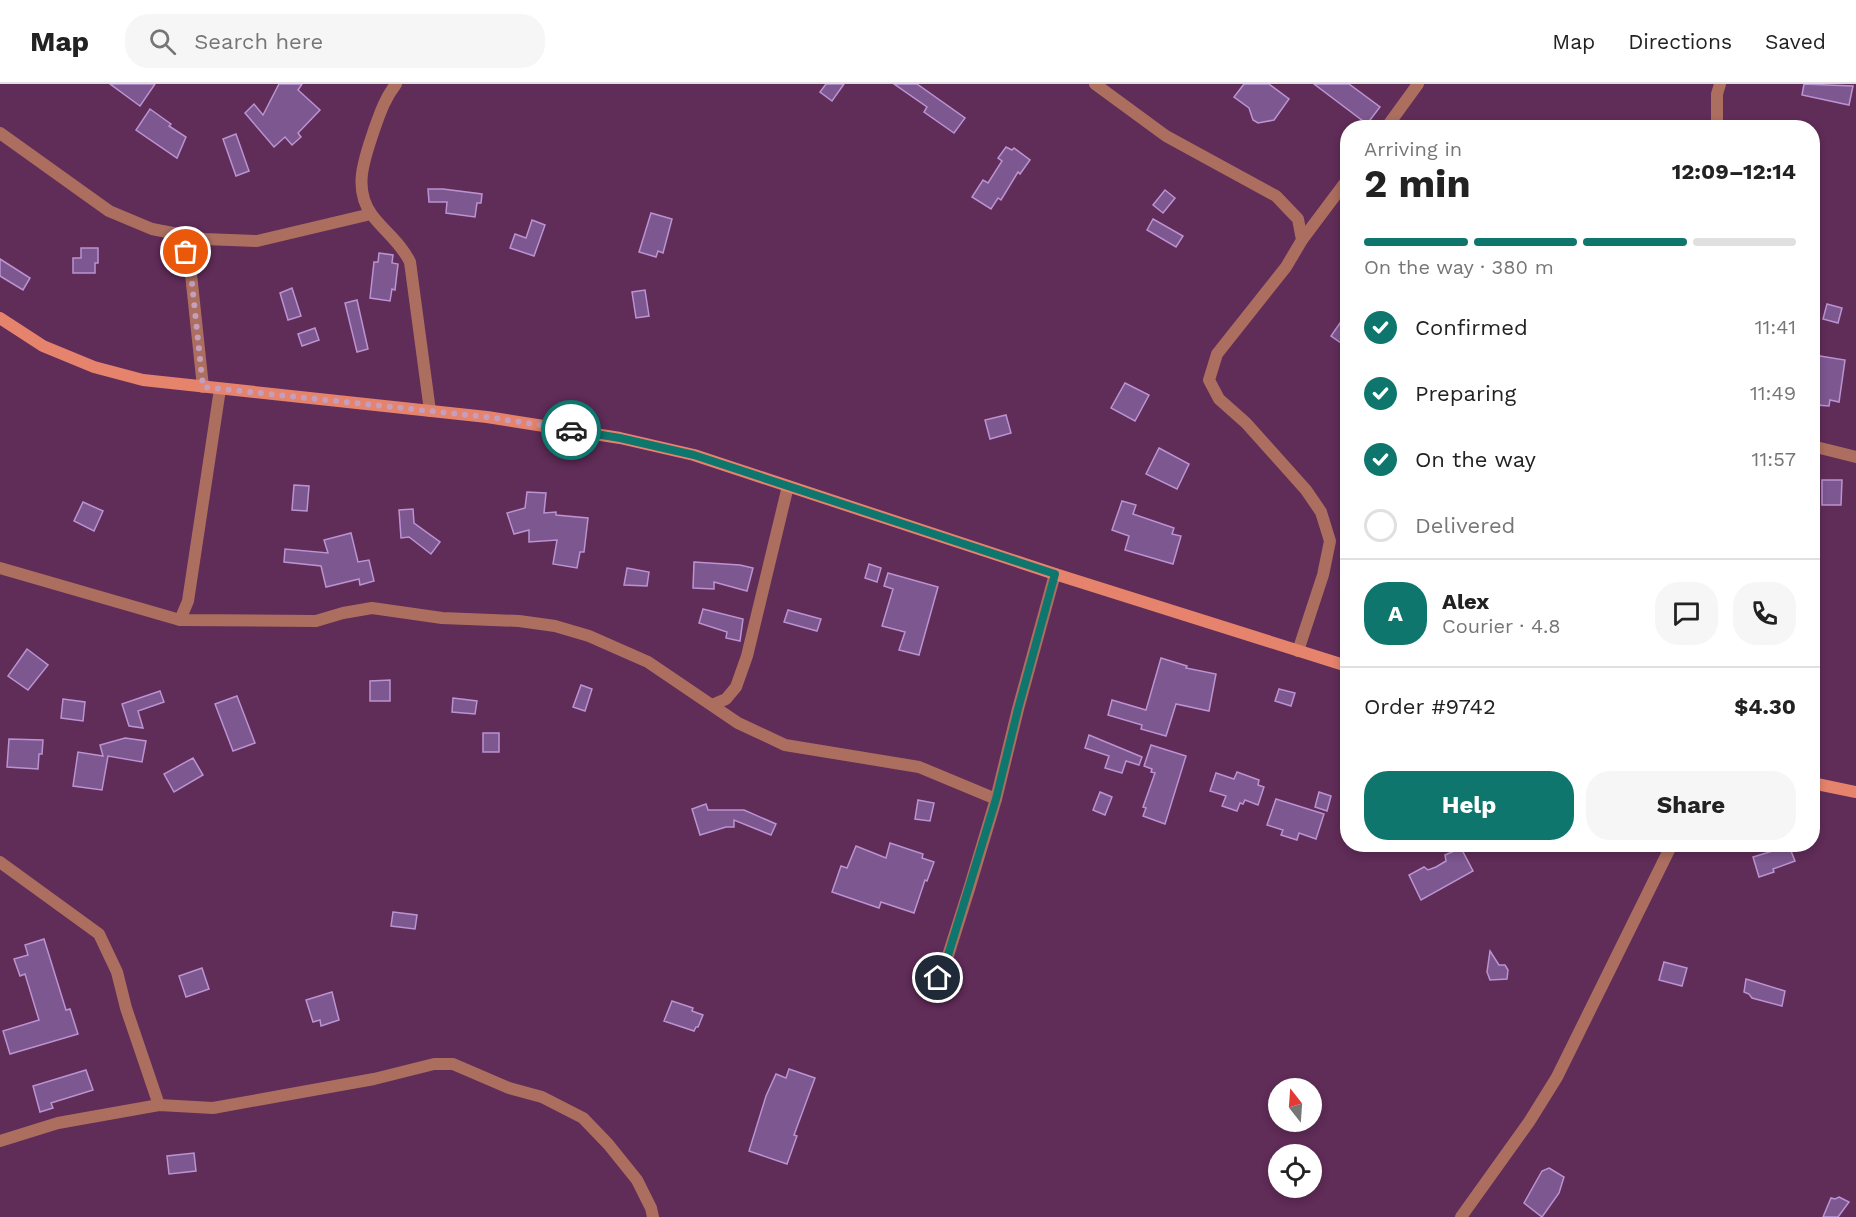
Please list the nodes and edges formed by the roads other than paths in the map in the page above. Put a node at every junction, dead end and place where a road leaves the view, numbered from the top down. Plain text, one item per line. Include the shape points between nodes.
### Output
1 (396, 84) edge
2 (1095, 84) edge
3 (1418, 84) edge
4 (1720, 84) edge
5 (384, 90) edge
6 (1392, 120) edge
7 (1717, 120) edge
8 (0, 133) edge
9 (1340, 189) edge
10 (371, 214) junction
11 (178, 234) junction
12 (1302, 240) junction
13 (0, 318) edge
14 (203, 387) junction
15 (220, 389) junction
16 (430, 411) junction
17 (1820, 448) edge
18 (1856, 457) edge
19 (788, 486) junction
20 (0, 568) edge
21 (1055, 574) junction
22 (180, 620) junction
23 (1298, 651) junction
24 (1340, 664) edge
25 (712, 705) junction
26 (1820, 785) edge
27 (1856, 792) edge
28 (996, 799) junction
29 (1668, 852) edge
30 (0, 862) edge
31 (927, 987) dead end
32 (159, 1105) junction
33 (0, 1141) edge
34 (653, 1217) edge
35 (1461, 1217) edge

1 - 5 street
2 - 12 street via 1166,136 1276,196 1298,219
3 - 6 street
4 - 7 street
5 - 10 street via 362,164 363,200
8 - 11 street via 109,211 152,229
9 - 12 street
10 - 11 street via 257,241
10 - 16 street via 405,251 410,262
11 - 14 street via 191,274
12 - 23 street via 1286,267 1217,354 1209,380 1219,399 1246,423 1322,512 1330,541
13 - 14 street via 43,346 94,367 143,380
14 - 15 street
15 - 16 street
15 - 22 street via 188,601
16 - 19 street via 620,438 694,455
17 - 18 street
19 - 21 street
19 - 25 street via 747,656 736,687 726,699
20 - 22 street
21 - 23 street
21 - 28 street
22 - 25 street via 316,621 372,608 442,618 555,626 648,662
23 - 24 street
25 - 28 street via 738,723 785,745 919,767
26 - 27 street
28 - 31 street via 945,965
29 - 35 street via 1557,1077
30 - 32 street via 99,934 117,972
32 - 33 street via 58,1123
32 - 34 street via 213,1108 434,1064 453,1064 509,1088 542,1097 583,1118 637,1180

